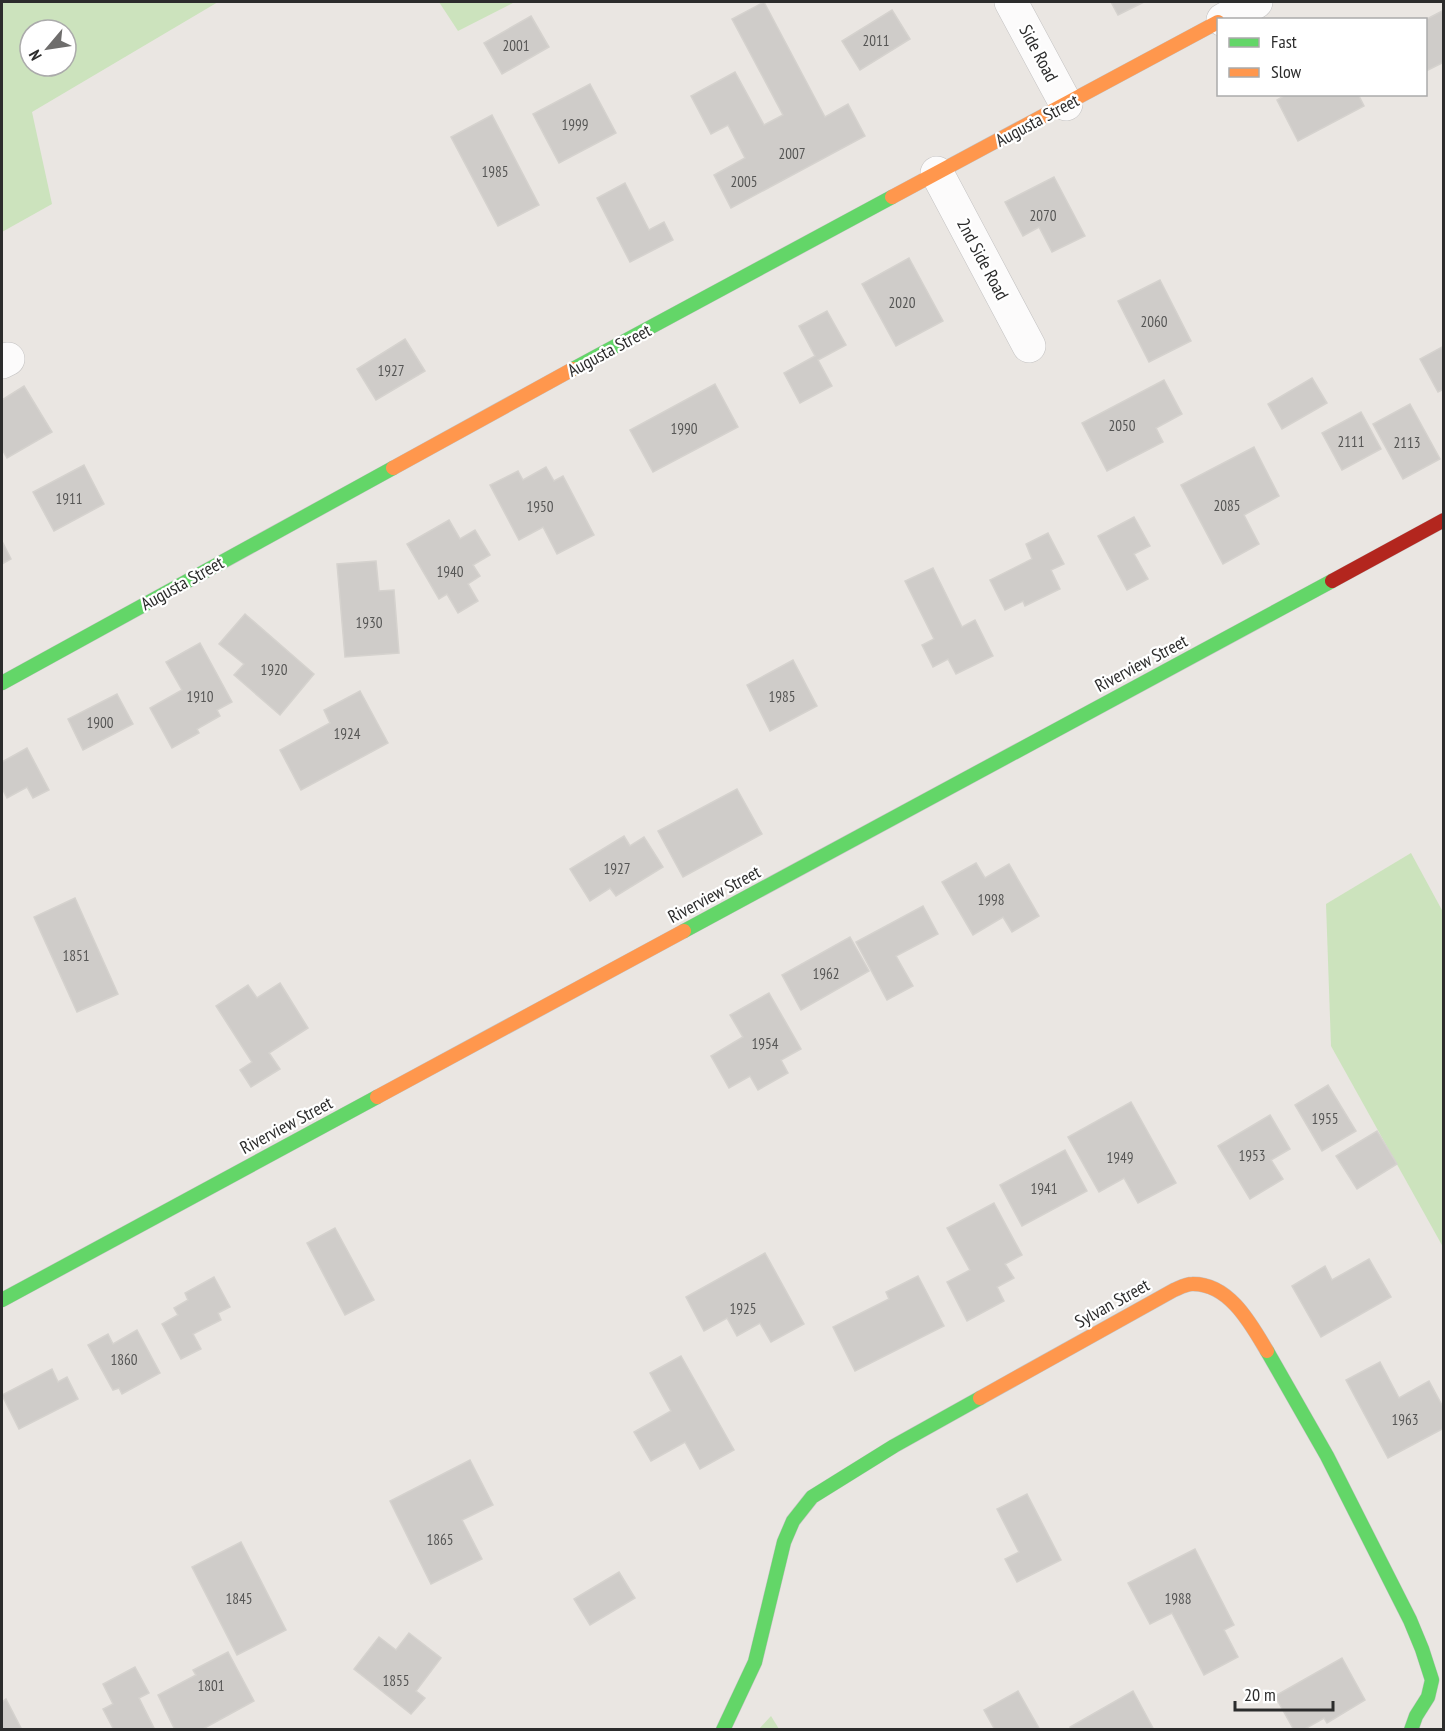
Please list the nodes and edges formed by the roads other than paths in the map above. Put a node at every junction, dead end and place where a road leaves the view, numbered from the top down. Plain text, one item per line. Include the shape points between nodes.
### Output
1 (1011, 2) edge
2 (1256, 2) edge
3 (1227, 18) edge
4 (1217, 23) edge
5 (1066, 104) junction
6 (937, 173) junction
7 (1029, 346) dead end
8 (1443, 520) edge
9 (2, 683) edge
10 (2, 1300) edge
11 (1425, 1711) edge
12 (723, 1730) edge

1 - 5 street, Side Road
2 - 3 street
4 - 5 street, Augusta Street
5 - 6 street, Augusta Street
6 - 7 street, 2nd Side Road
6 - 9 street, Augusta Street
8 - 10 street, Riverview Street
11 - 12 street, Sylvan Street via 1432,1680 1422,1649 1327,1456 1256,1333 1231,1300 1214,1288 1191,1284 904,1440 812,1497 793,1521 784,1542 755,1662

